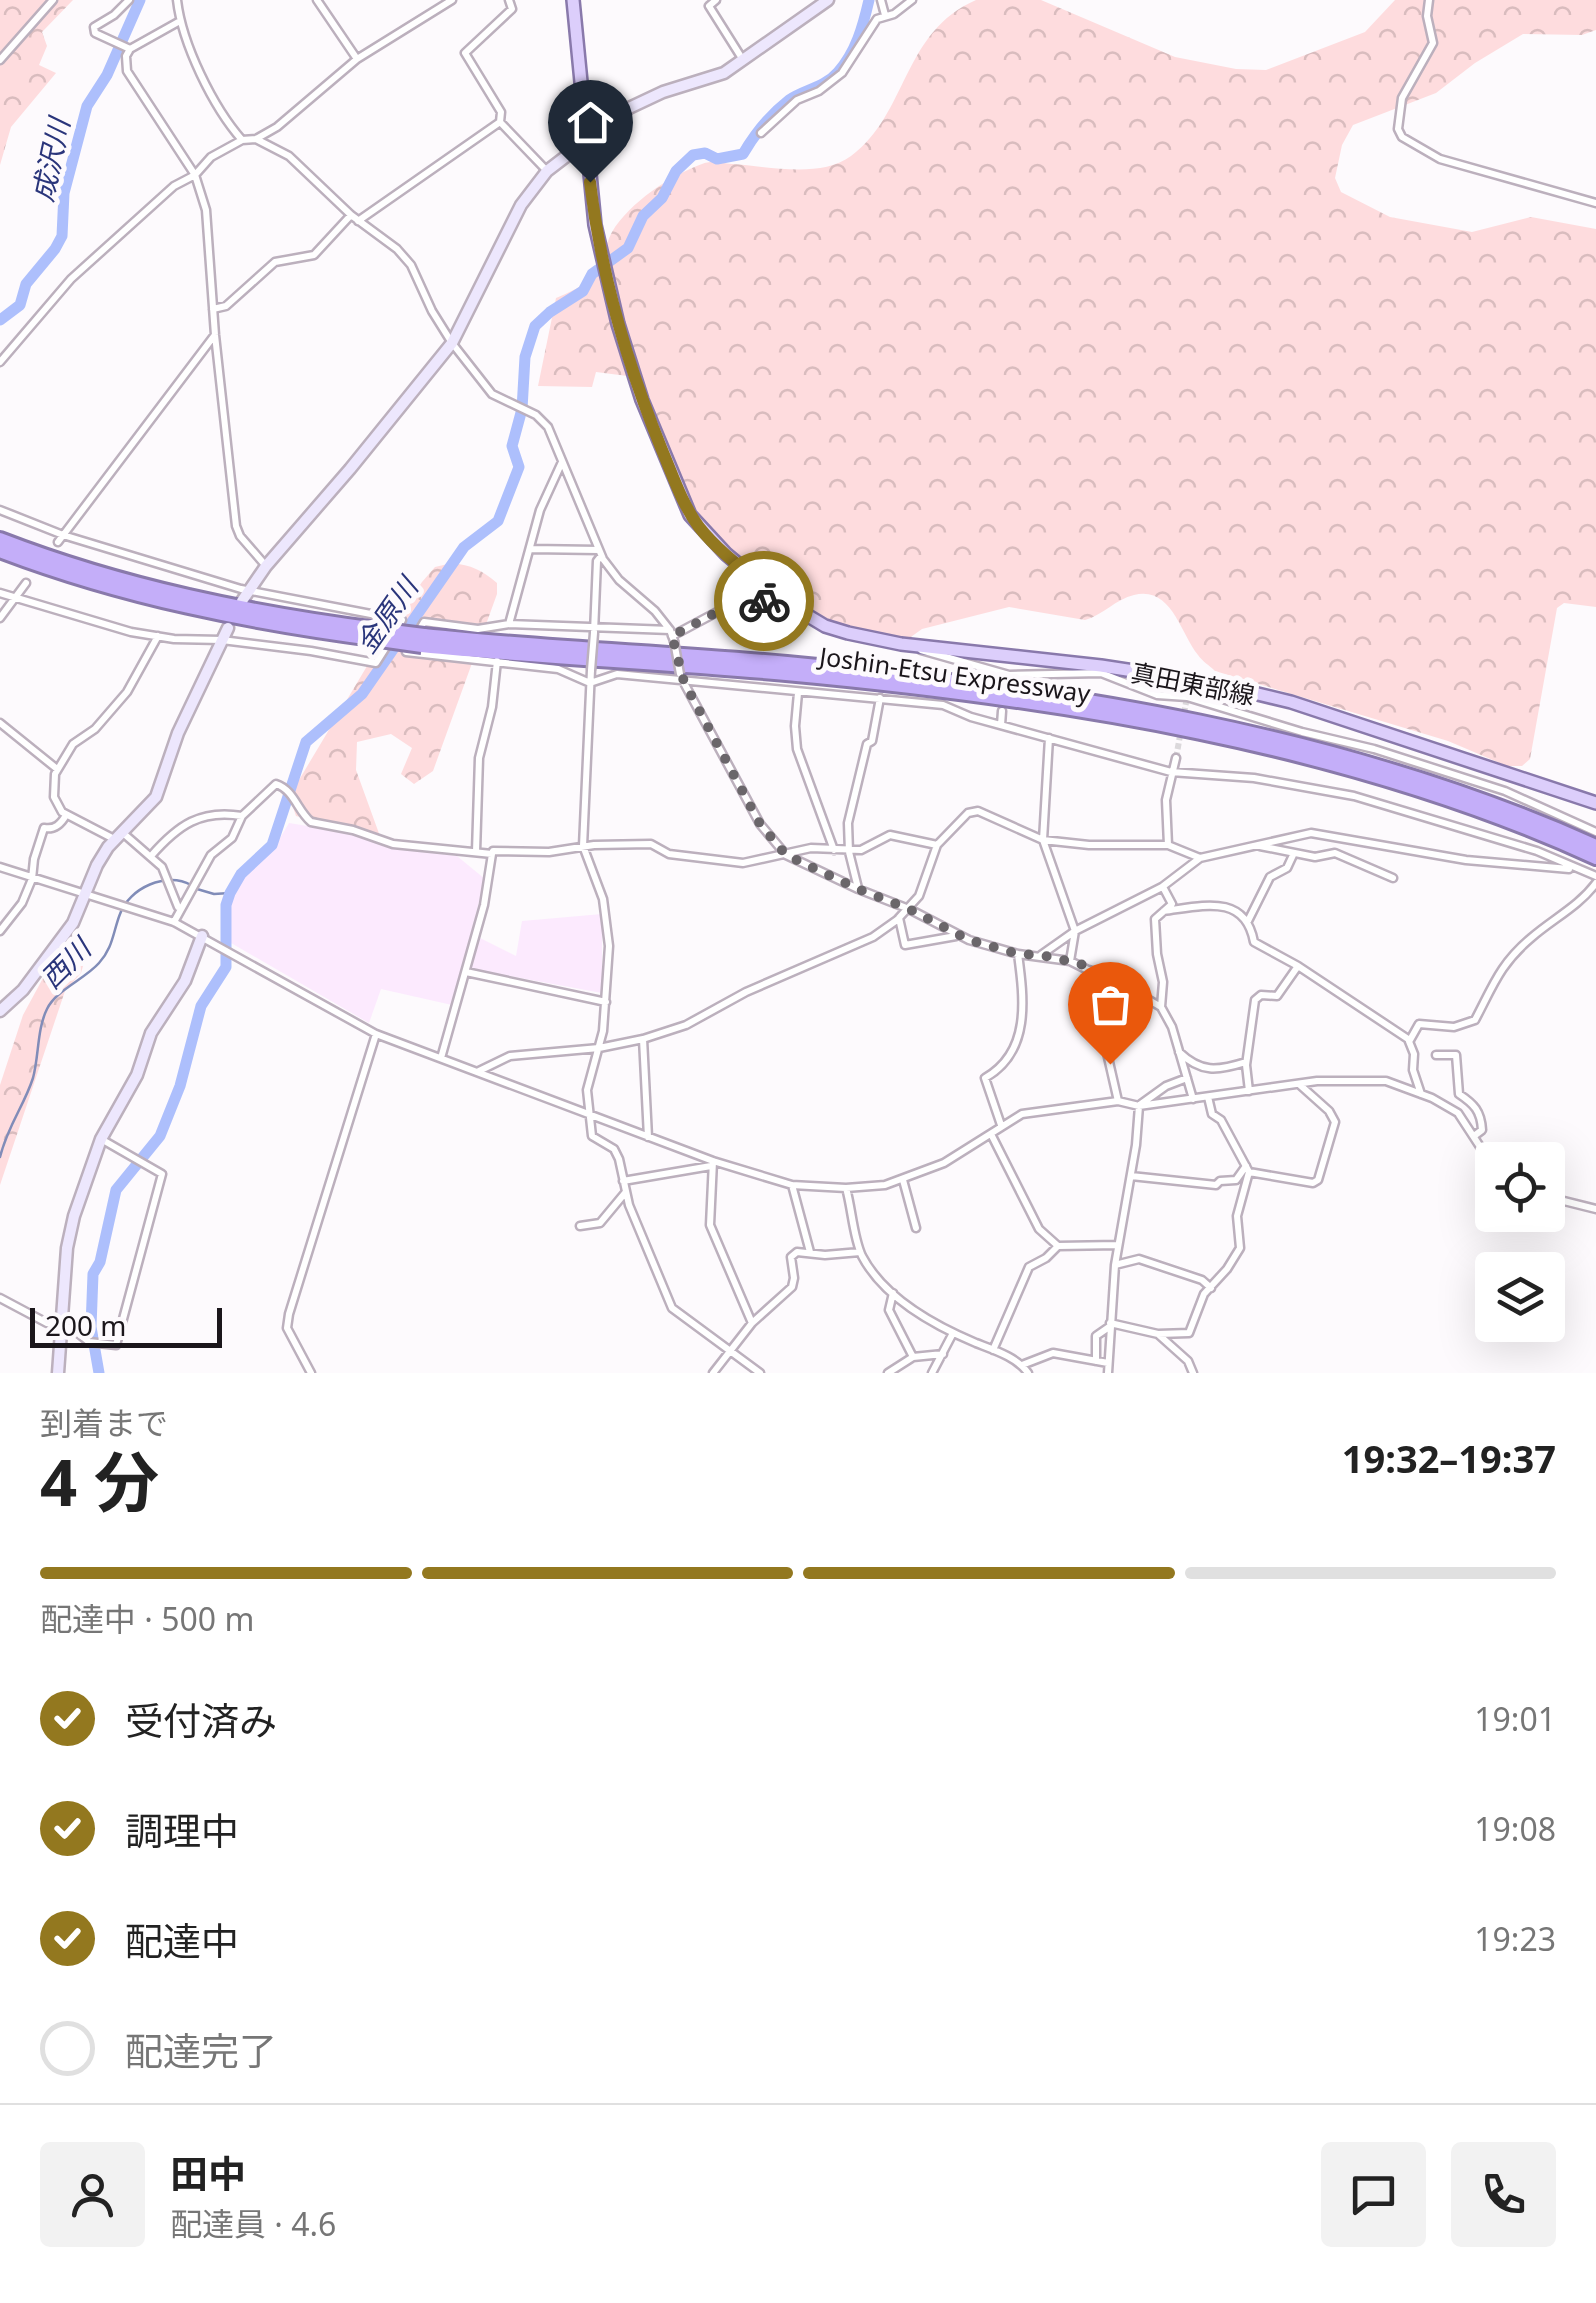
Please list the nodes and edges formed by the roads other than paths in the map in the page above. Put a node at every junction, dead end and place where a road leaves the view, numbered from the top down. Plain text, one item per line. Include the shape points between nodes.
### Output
1 (53, 0) edge
2 (129, 0) edge
3 (187, 0) edge
4 (317, 0) edge
5 (452, 0) edge
6 (509, 0) edge
7 (573, 0) edge
8 (716, 0) edge
9 (828, 0) edge
10 (881, 0) edge
11 (912, 0) edge
12 (1428, 0) edge
13 (178, 4) edge
14 (885, 14) junction
15 (180, 21) junction
16 (130, 50) junction
17 (357, 59) junction
18 (0, 60) edge
19 (744, 61) junction
20 (500, 122) junction
21 (760, 132) dead end
22 (256, 139) junction
23 (242, 140) junction
24 (587, 142) junction
25 (548, 171) junction
26 (195, 175) junction
27 (1596, 203) edge
28 (354, 218) junction
29 (213, 309) junction
30 (215, 335) junction
31 (452, 343) junction
32 (0, 362) edge
33 (562, 462) junction
34 (0, 510) edge
35 (61, 539) junction
36 (0, 540) edge
37 (530, 548) junction
38 (0, 551) edge
39 (600, 553) junction
40 (266, 566) junction
41 (26, 584) dead end
42 (0, 592) edge
43 (245, 596) junction
44 (16, 598) junction
45 (780, 599) junction
46 (0, 618) edge
47 (508, 624) junction
48 (228, 628) dead end
49 (594, 630) junction
50 (382, 635) junction
51 (158, 636) junction
52 (672, 636) junction
53 (222, 640) junction
54 (424, 640) junction
55 (901, 644) junction
56 (497, 661) junction
57 (1101, 669) junction
58 (682, 678) junction
59 (590, 682) junction
60 (798, 693) junction
61 (880, 698) junction
62 (1002, 711) dead end
63 (0, 724) edge
64 (1000, 725) junction
65 (1050, 738) junction
66 (1176, 758) tunnel mouth
67 (58, 769) junction
68 (1171, 772) junction
69 (1596, 803) edge
70 (66, 815) junction
71 (242, 816) junction
72 (1596, 832) edge
73 (119, 836) junction
74 (1042, 840) junction
75 (937, 845) junction
76 (583, 846) junction
77 (1168, 846) junction
78 (1259, 846) junction
79 (1596, 846) edge
80 (834, 850) junction
81 (476, 852) junction
82 (849, 852) junction
83 (1294, 853) junction
84 (492, 854) junction
85 (786, 855) junction
86 (151, 856) junction
87 (1200, 858) junction
88 (1596, 858) edge
89 (0, 867) edge
90 (1576, 870) junction
91 (1393, 878) dead end
92 (32, 879) junction
93 (1596, 880) edge
94 (1162, 887) junction
95 (858, 889) junction
96 (87, 894) junction
97 (178, 908) junction
98 (909, 909) junction
99 (1164, 911) junction
100 (899, 918) junction
101 (1248, 920) junction
102 (174, 922) junction
103 (1075, 931) junction
104 (0, 932) edge
105 (202, 936) junction
106 (958, 936) junction
107 (1018, 954) junction
108 (1041, 955) junction
109 (1070, 961) junction
110 (1298, 966) junction
111 (1088, 970) junction
112 (466, 972) junction
113 (606, 1002) junction
114 (1162, 1007) junction
115 (0, 1011) edge
116 (376, 1034) junction
117 (643, 1039) junction
118 (1410, 1042) junction
119 (598, 1048) junction
120 (1177, 1050) junction
121 (1436, 1055) dead end
122 (441, 1058) junction
123 (1246, 1062) junction
124 (478, 1072) junction
125 (1187, 1078) junction
126 (1298, 1084) junction
127 (1248, 1091) junction
128 (1421, 1094) junction
129 (1208, 1098) junction
130 (1193, 1099) junction
131 (1118, 1101) junction
132 (1139, 1106) junction
133 (587, 1113) junction
134 (1001, 1125) junction
135 (991, 1134) junction
136 (648, 1136) junction
137 (1474, 1136) junction
138 (101, 1139) junction
139 (1478, 1142) edge
140 (712, 1164) junction
141 (1247, 1169) junction
142 (1131, 1176) junction
143 (622, 1180) junction
144 (903, 1180) junction
145 (792, 1186) junction
146 (846, 1188) junction
147 (625, 1192) junction
148 (1565, 1201) edge
149 (1596, 1208) edge
150 (580, 1226) dead end
151 (916, 1228) dead end
152 (1118, 1245) junction
153 (1058, 1246) junction
154 (810, 1252) junction
155 (860, 1252) junction
156 (1114, 1264) junction
157 (1211, 1288) junction
158 (892, 1294) junction
159 (0, 1298) edge
160 (752, 1324) junction
161 (1110, 1325) junction
162 (62, 1328) junction
163 (953, 1334) junction
164 (1158, 1334) junction
165 (729, 1350) junction
166 (994, 1350) junction
167 (942, 1354) junction
168 (914, 1357) junction
169 (1096, 1361) junction
170 (1108, 1363) junction
171 (1022, 1365) junction
172 (885, 1372) edge
173 (58, 1373) edge
174 (311, 1373) edge
175 (713, 1373) edge
176 (760, 1373) edge
177 (932, 1373) edge
178 (1028, 1373) edge
179 (1108, 1373) edge
180 (1194, 1373) edge

1 - 18 street
2 - 16 street via 94,33
3 - 13 street
4 - 17 street
5 - 17 street
6 - 20 street via 512,10 465,54 501,112
7 - 24 main road, 真田東部線
8 - 19 street via 710,6
9 - 19 street
10 - 14 street
11 - 14 street
12 - 27 street via 1433,43 1402,98 1402,136 1440,159
13 - 15 street
14 - 21 street via 842,74
15 - 16 street
15 - 23 street via 223,118
16 - 26 street via 133,83
17 - 22 street
19 - 24 street via 629,108
20 - 25 street
20 - 28 street
22 - 23 street
22 - 28 street via 289,156
23 - 26 street
24 - 25 street
24 - 45 main road, 真田東部線 via 595,224 618,324 674,481 702,530
25 - 31 street via 521,205
26 - 29 street via 209,233
26 - 32 street via 174,186 71,279
28 - 29 street via 314,255 275,262 226,306
28 - 31 street via 411,264
29 - 30 street
30 - 35 street
30 - 40 street via 236,526
31 - 33 street via 492,394 536,414
31 - 40 street
33 - 37 street
33 - 39 street
34 - 35 street
35 - 43 street
36 - 50 highway, Joshin-Etsu Expressway via 176,594
37 - 39 street
37 - 47 street
38 - 50 highway, Joshin-Etsu Expressway via 176,606 302,630
39 - 49 street
39 - 52 street
40 - 43 street
41 - 44 street
42 - 44 street
43 - 53 street via 402,620 376,663
44 - 46 street
44 - 51 street
45 - 52 street via 717,612
45 - 55 main road, 真田東部線 via 825,626
47 - 49 street
47 - 56 street via 478,629 424,622 406,652
48 - 53 street
49 - 52 street
49 - 59 street, bridge
50 - 54 highway, Joshin-Etsu Expressway, bridge
51 - 53 street
51 - 67 street via 127,692 73,744
52 - 58 street, bridge
53 - 73 street via 156,797
54 - 79 highway, Joshin-Etsu Expressway via 852,670 1121,708 1378,766
54 - 88 highway, Joshin-Etsu Expressway via 937,690 1120,720 1375,777
55 - 57 main road, 真田東部線
55 - 57 street via 1008,675
56 - 59 street via 558,669
56 - 81 street via 480,758
57 - 69 main road, 真田東部線 via 1212,683 1291,702
57 - 72 street via 1157,695 1187,697 1505,791
58 - 59 street via 617,674
58 - 60 street
58 - 85 street via 760,824
59 - 76 street
60 - 61 street
60 - 80 street via 798,748
61 - 64 street via 943,705
61 - 82 street via 848,824
62 - 64 street
63 - 67 street
64 - 65 street
65 - 68 street
65 - 74 street
66 - 68 street
67 - 70 street via 54,796
68 - 77 street
68 - 90 street via 1354,796 1537,851
70 - 73 street
70 - 92 street via 59,825 44,828
71 - 81 street via 276,784 311,822 392,844
71 - 86 street via 212,812 178,829
71 - 97 street
73 - 86 street
73 - 96 street via 97,865
74 - 75 street via 978,811
74 - 77 street
74 - 103 street
75 - 82 street via 890,835
75 - 98 street
76 - 84 street
76 - 85 street via 651,844 669,854 743,863
76 - 113 street via 608,922
77 - 87 street
78 - 83 street
78 - 87 street
78 - 90 street via 1326,833 1466,860
80 - 82 street
80 - 85 street
81 - 84 street
82 - 95 street
83 - 91 street via 1336,854
83 - 101 street via 1287,868 1270,876
84 - 112 street
85 - 95 street
86 - 97 street
87 - 94 street
89 - 92 street
90 - 93 street
92 - 96 street
92 - 104 street
93 - 118 street via 1581,902 1510,958 1476,1020 1454,1027 1418,1024
94 - 99 street via 1172,904
94 - 103 street
95 - 98 street
96 - 102 street
96 - 115 street via 64,936
97 - 102 street
98 - 100 street
98 - 106 street
99 - 101 street via 1209,906
99 - 114 street via 1156,920
100 - 106 street via 905,944
100 - 117 street via 873,937
101 - 110 street via 1254,942
102 - 105 street
103 - 108 street
103 - 109 street
105 - 116 street
105 - 138 street
106 - 107 street
107 - 108 street
107 - 134 street via 1018,1036 1001,1069 986,1078
108 - 109 street
109 - 111 street
110 - 118 street
110 - 123 street via 1277,996 1255,1000
111 - 114 street
111 - 131 street
112 - 113 street
112 - 122 street
113 - 119 street
114 - 120 street
116 - 122 street
116 - 174 street via 287,1328
117 - 119 street
117 - 136 street
118 - 128 street
119 - 124 street via 510,1056
119 - 133 street
120 - 123 street via 1204,1069
120 - 125 street
121 - 137 street via 1456,1055 1459,1094 1481,1118 1482,1130
122 - 124 street
123 - 127 street
124 - 133 street
125 - 130 street
125 - 132 street
126 - 127 street
126 - 128 street via 1386,1081
126 - 141 street via 1335,1122 1318,1180
127 - 129 street
128 - 137 street via 1458,1113
129 - 130 street
129 - 141 street
130 - 132 street
131 - 132 street
131 - 134 street via 1022,1114
132 - 142 street
133 - 136 street
133 - 143 street via 592,1136 620,1159
134 - 135 street
135 - 144 street
135 - 153 street via 1039,1229
136 - 140 street
137 - 139 street
138 - 162 street via 70,1230
138 - 162 street via 162,1174 116,1345 96,1344
140 - 143 street
140 - 145 street
140 - 160 street via 710,1225
141 - 142 street via 1216,1185
141 - 157 street via 1237,1216 1240,1248
142 - 152 street
143 - 147 street
144 - 146 street
144 - 151 street
145 - 146 street
145 - 154 street
146 - 155 street
147 - 150 street via 600,1223
147 - 165 street via 672,1308
148 - 149 street
152 - 153 street
152 - 156 street
153 - 166 street via 1029,1267
154 - 155 street
154 - 160 street via 791,1257 792,1287
155 - 158 street
156 - 157 street via 1139,1259
156 - 161 street
157 - 164 street via 1189,1333
158 - 163 street
158 - 168 street via 889,1310
159 - 162 street
160 - 165 street
161 - 164 street
161 - 169 street via 1096,1336
161 - 170 street
162 - 173 street
163 - 166 street
163 - 167 street
164 - 180 street
165 - 175 street
165 - 176 street
166 - 171 street
167 - 168 street
167 - 177 street
168 - 172 street
169 - 170 street
169 - 171 street via 1053,1354
170 - 179 street
171 - 178 street

